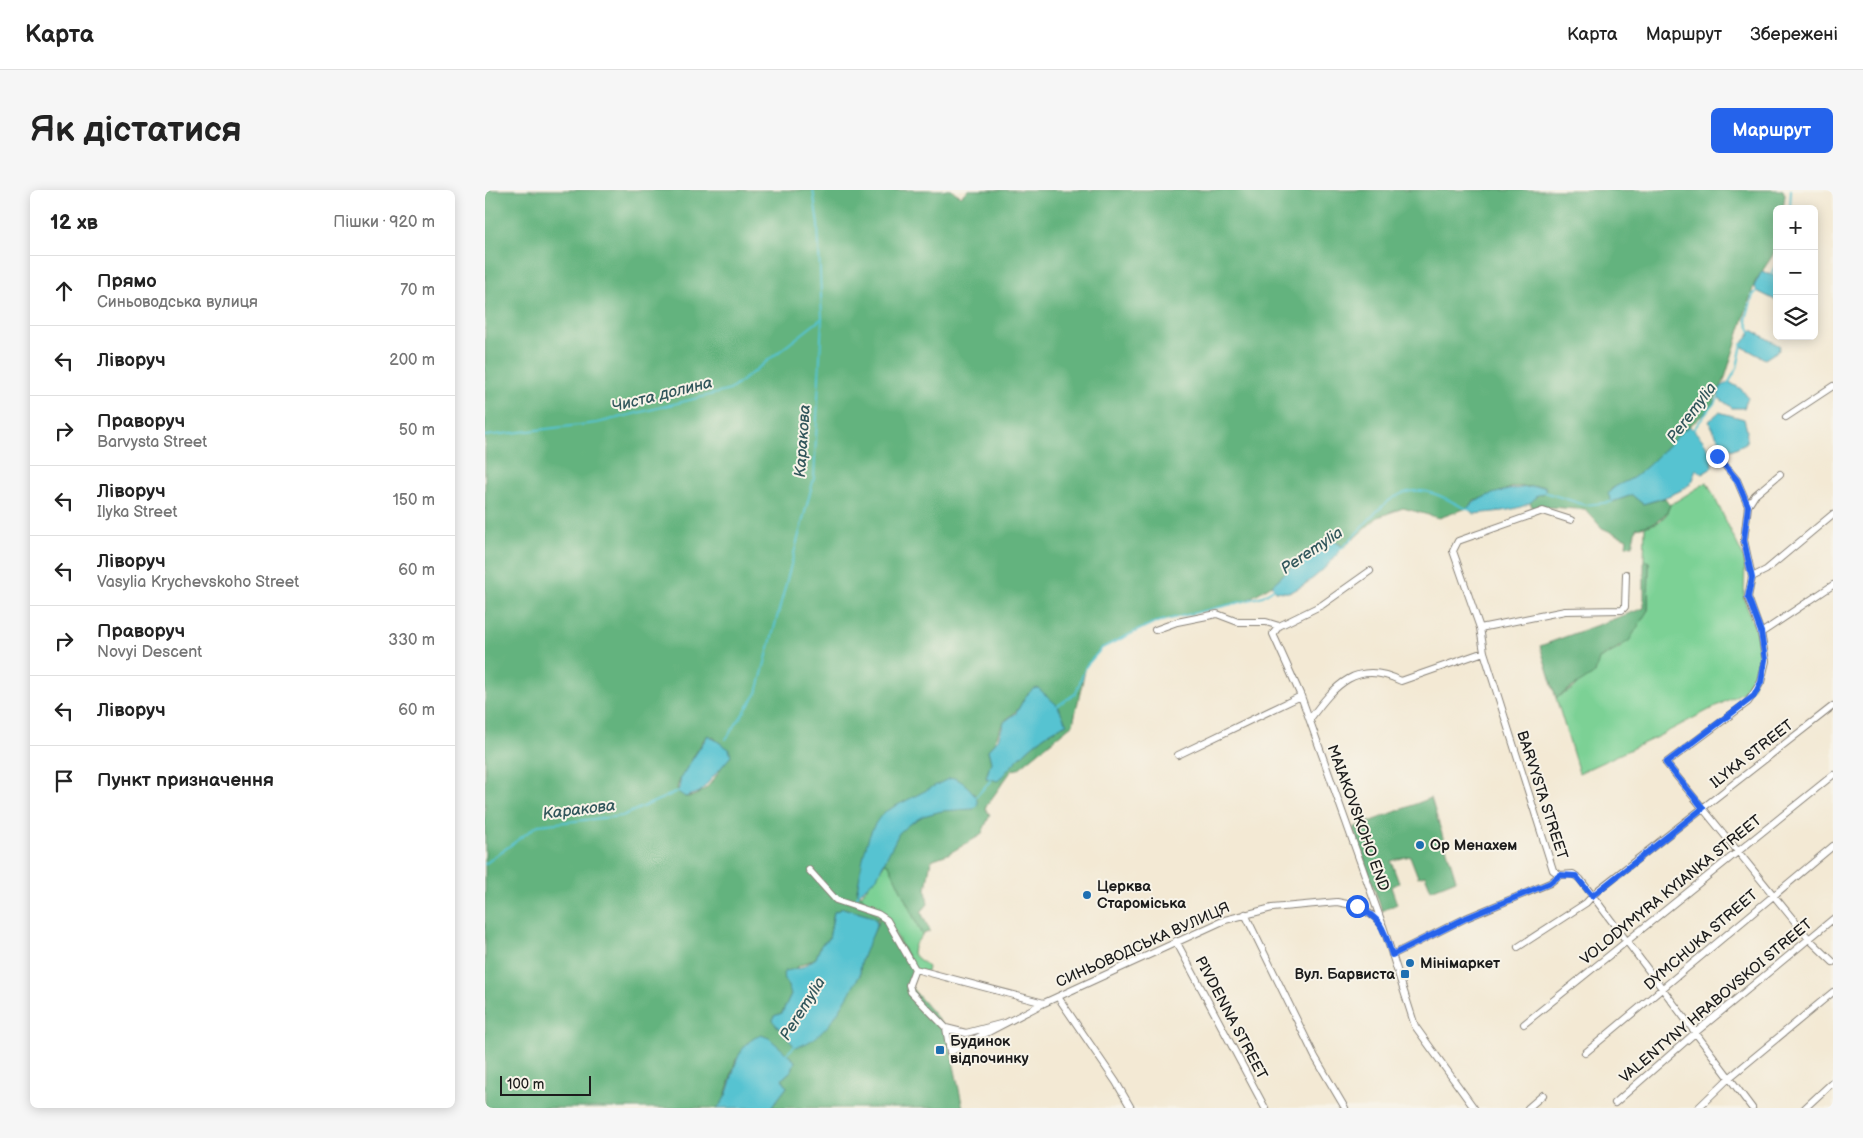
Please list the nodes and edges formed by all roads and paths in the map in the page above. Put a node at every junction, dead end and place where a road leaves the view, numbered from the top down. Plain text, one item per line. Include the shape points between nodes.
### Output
1 (1833, 386) edge
2 (1786, 417) dead end
3 (1717, 456) dead end
4 (1780, 474) dead end
5 (1748, 506) junction
6 (1833, 514) edge
7 (1571, 520) dead end
8 (1369, 572) dead end
9 (1626, 574) dead end
10 (1752, 578) junction
11 (1833, 584) edge
12 (1279, 626) junction
13 (1480, 628) junction
14 (1155, 630) dead end
15 (1761, 632) junction
16 (1483, 652) junction
17 (1301, 696) junction
18 (1833, 706) edge
19 (1310, 719) junction
20 (1178, 755) dead end
21 (1833, 775) edge
22 (1703, 808) junction
23 (1833, 846) edge
24 (1737, 852) junction
25 (809, 870) dead end
26 (1560, 875) junction
27 (1773, 894) junction
28 (1592, 896) junction
29 (1245, 914) junction
30 (1833, 919) edge
31 (1383, 926) junction
32 (1809, 939) junction
33 (1176, 941) junction
34 (1627, 941) junction
35 (1518, 947) dead end
36 (1392, 955) junction
37 (1833, 962) edge
38 (915, 968) junction
39 (1663, 989) junction
40 (1833, 992) edge
41 (1058, 996) junction
42 (1044, 1003) junction
43 (1004, 1023) junction
44 (1524, 1024) dead end
45 (946, 1028) junction
46 (1695, 1033) junction
47 (1585, 1053) dead end
48 (1729, 1078) junction
49 (1833, 1082) edge
50 (1543, 1095) dead end
51 (1615, 1103) dead end
52 (1131, 1108) edge
53 (1265, 1108) edge
54 (1345, 1108) edge
55 (1474, 1108) edge
56 (1527, 1108) edge
57 (1698, 1108) edge
58 (1752, 1108) edge
59 (1805, 1108) edge

1 - 2 street
3 - 5 street via 1737,480
4 - 5 street via 1755,495
5 - 10 street via 1744,540
6 - 10 street
7 - 13 street, BARVYSTA STREET via 1543,511 1458,541 1453,551
8 - 12 street via 1322,605
9 - 13 street via 1625,607 1622,610 1565,611
10 - 15 street via 1748,597
11 - 15 street
12 - 14 street via 1267,622 1238,622 1217,614
12 - 17 street, MAIAKOVSKOHO END via 1273,634
13 - 16 street, BARVYSTA STREET
15 - 22 street via 1765,660 1761,682 1754,696 1666,763
16 - 19 street via 1401,681 1383,673 1361,673 1337,688
16 - 26 street, BARVYSTA STREET via 1551,866
17 - 19 street, MAIAKOVSKOHO END
17 - 20 street
18 - 22 street, ILYKA STREET
19 - 31 street, MAIAKOVSKOHO END
21 - 24 street, VOLODYMYRA KYIANKA STREET
22 - 24 street
22 - 28 street, ILYKA STREET
23 - 27 street, DYMCHUKA STREET
24 - 27 street
24 - 34 street, VOLODYMYRA KYIANKA STREET
25 - 38 street via 836,900 879,914 887,920
26 - 28 street, BARVYSTA STREET via 1576,876
26 - 36 street via 1550,883 1466,918
27 - 32 street
27 - 39 street, DYMCHUKA STREET
28 - 34 street, BARVYSTA STREET
28 - 35 street, ILYKA STREET
29 - 31 street, СИНЬОВОДСЬКА ВУЛИЦЯ via 1337,902 1365,910
29 - 33 street, СИНЬОВОДСЬКА ВУЛИЦЯ
29 - 54 street via 1315,1057
30 - 32 street, VALENTYNY HRABOVSKOI STREET
31 - 36 street
32 - 37 street
32 - 46 street, VALENTYNY HRABOVSKOI STREET
33 - 41 street, СИНЬОВОДСЬКА ВУЛИЦЯ
33 - 53 street, PIVDENNA STREET
34 - 39 street, BARVYSTA STREET
34 - 44 street, VOLODYMYRA KYIANKA STREET
36 - 55 street via 1415,1026
38 - 42 street
38 - 45 street via 909,985 911,992
39 - 46 street, BARVYSTA STREET
39 - 47 street, DYMCHUKA STREET
40 - 48 street
41 - 42 street, СИНЬОВОДСЬКА ВУЛИЦЯ
41 - 52 street
42 - 43 street, СИНЬОВОДСЬКА ВУЛИЦЯ
43 - 45 street, СИНЬОВОДСЬКА ВУЛИЦЯ via 966,1033
43 - 45 street, СИНЬОВОДСЬКА ВУЛИЦЯ via 951,1052
46 - 48 street, BARVYSTA STREET
46 - 51 street, VALENTYNY HRABOVSKOI STREET
48 - 57 street
48 - 58 street, BARVYSTA STREET
49 - 59 street
50 - 56 street

